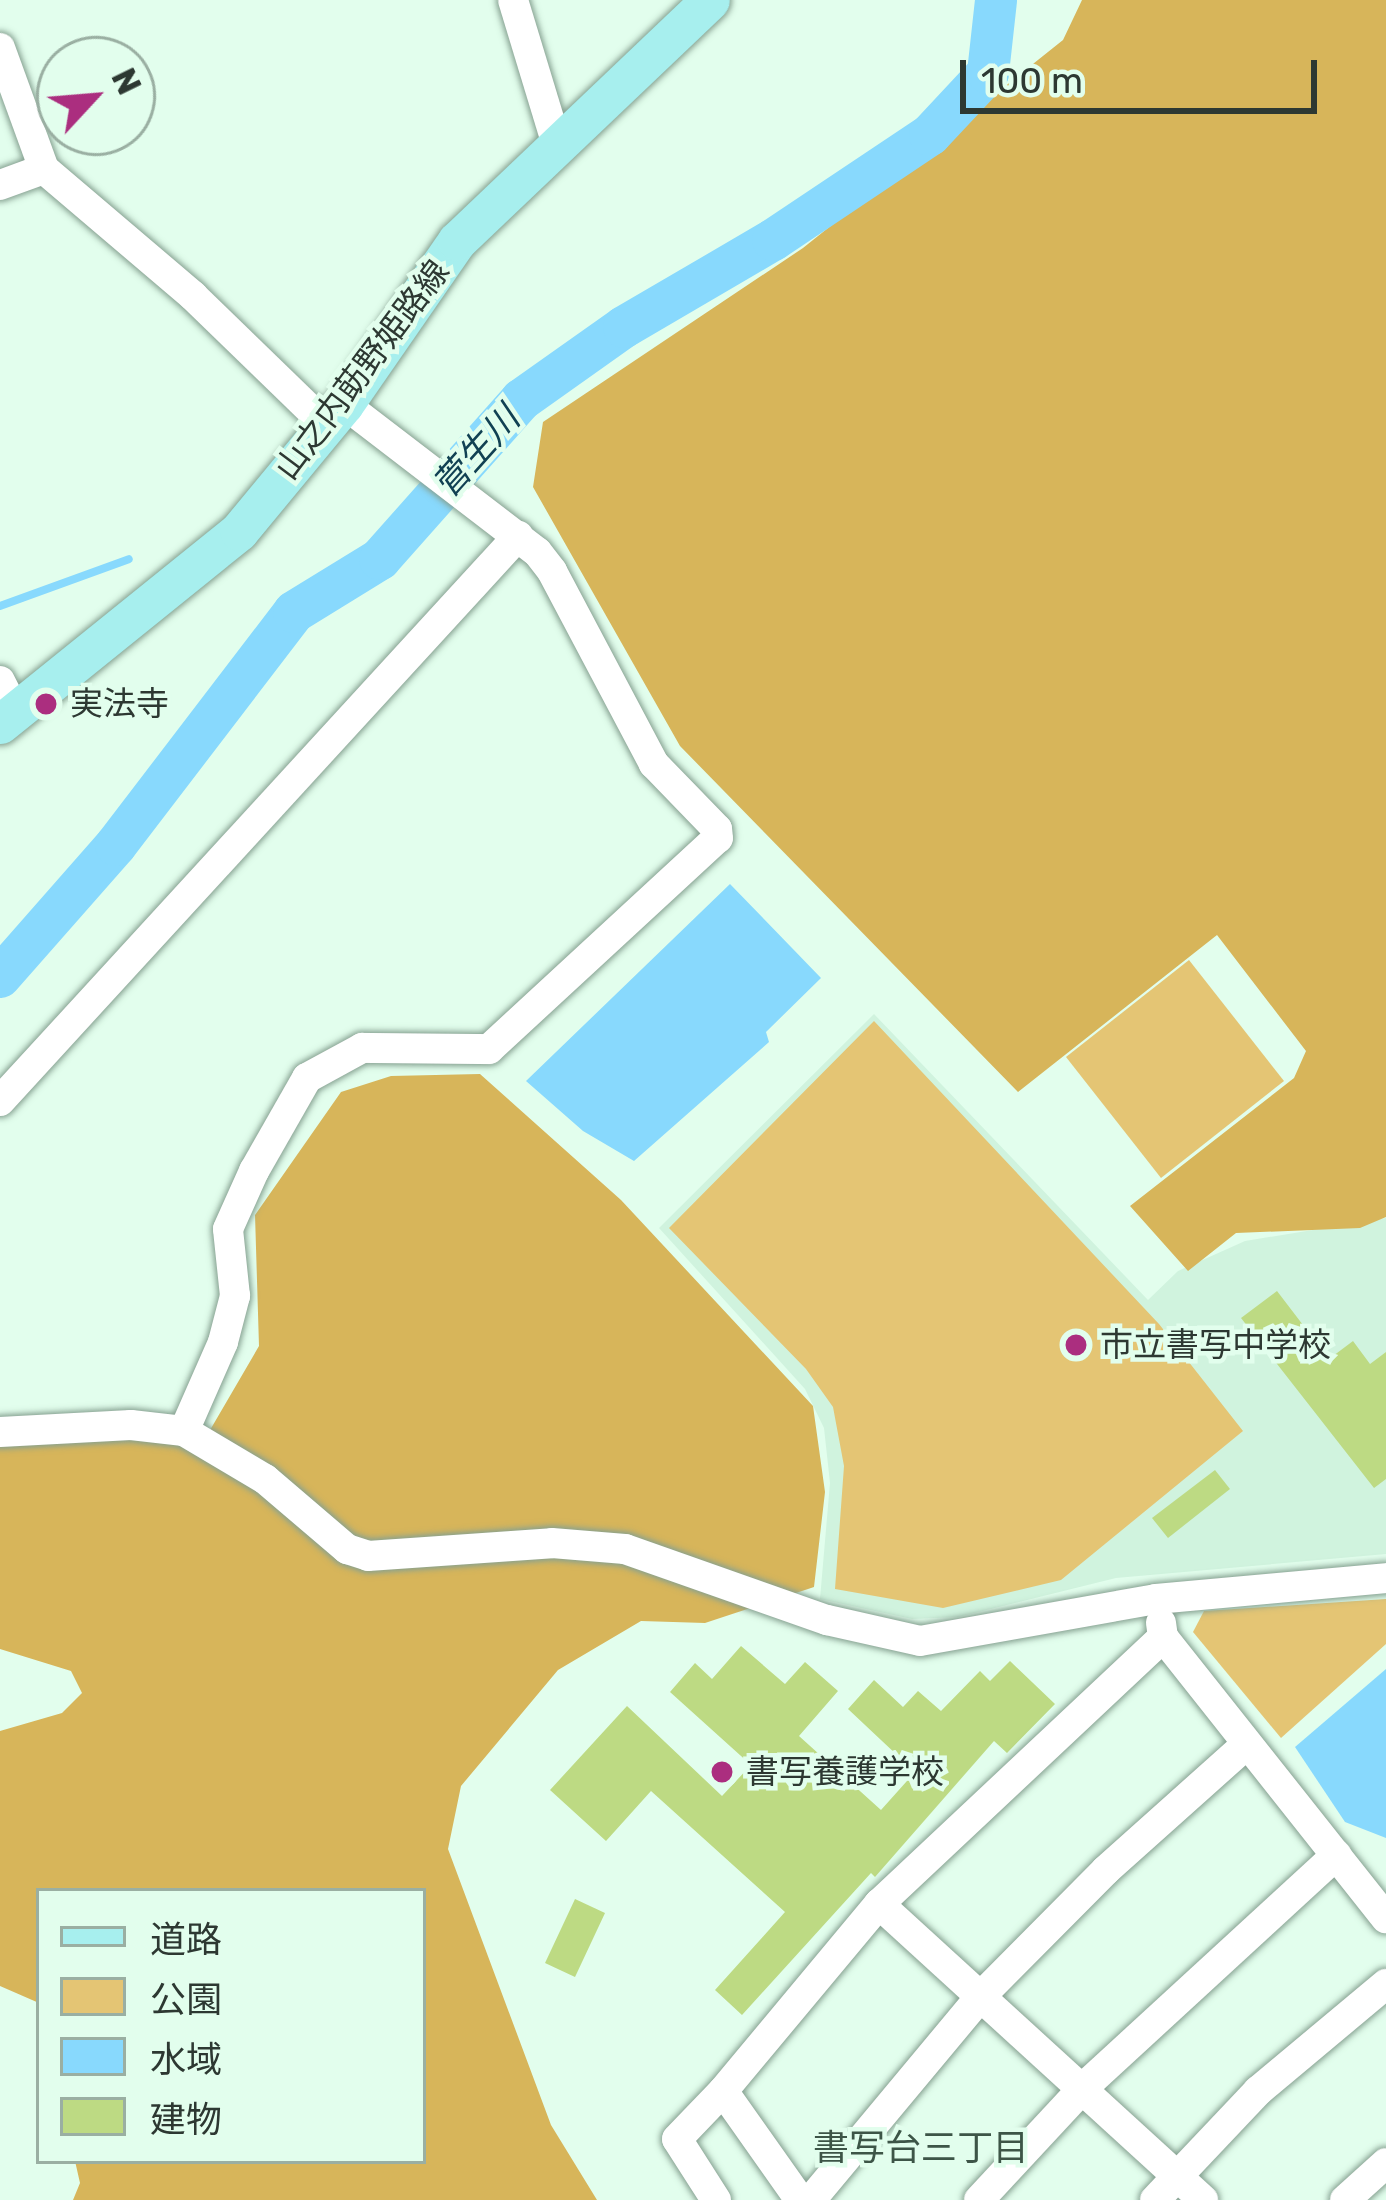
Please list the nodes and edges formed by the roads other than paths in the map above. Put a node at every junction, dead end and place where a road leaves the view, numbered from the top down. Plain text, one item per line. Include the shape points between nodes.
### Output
1 (513, 0) edge
2 (710, 0) edge
3 (0, 49) edge
4 (557, 145) junction
5 (44, 169) junction
6 (0, 185) edge
7 (346, 417) junction
8 (514, 533) junction
9 (4, 706) edge
10 (0, 1101) edge
11 (184, 1431) junction
12 (0, 1432) edge
13 (1386, 1578) edge
14 (1156, 1599) junction
15 (1163, 1637) junction
16 (1247, 1744) junction
17 (1336, 1856) junction
18 (879, 1904) junction
19 (1386, 1918) edge
20 (1386, 1984) edge
21 (981, 1996) junction
22 (1084, 2087) junction
23 (722, 2091) junction
24 (1386, 2163) edge
25 (1177, 2175) junction
26 (716, 2200) edge
27 (800, 2200) edge
28 (811, 2200) edge
29 (979, 2200) edge
30 (1155, 2200) edge
31 (1203, 2200) edge
32 (1345, 2200) edge

1 - 4 street
2 - 4 main road, 山之内莇野姫路線
3 - 5 street
4 - 7 main road, 山之内莇野姫路線 via 457,242
5 - 6 street
5 - 7 street
7 - 8 street
7 - 9 main road, 山之内莇野姫路線 via 239,531
8 - 10 street
8 - 11 street via 552,571 654,764 718,838 489,1048 362,1048 307,1078 228,1229 235,1296
11 - 12 street via 131,1425
11 - 14 street via 265,1479 347,1549 368,1556 552,1544 625,1549 827,1620 920,1641
13 - 14 street
14 - 15 street
15 - 16 street
15 - 18 street
16 - 17 street
16 - 21 street
17 - 19 street
17 - 22 street
18 - 21 street
18 - 23 street
20 - 25 street via 1258,2091
21 - 22 street
21 - 28 street
22 - 25 street
22 - 29 street
23 - 26 street via 677,2139
23 - 27 street
24 - 32 street
25 - 30 street
25 - 31 street

